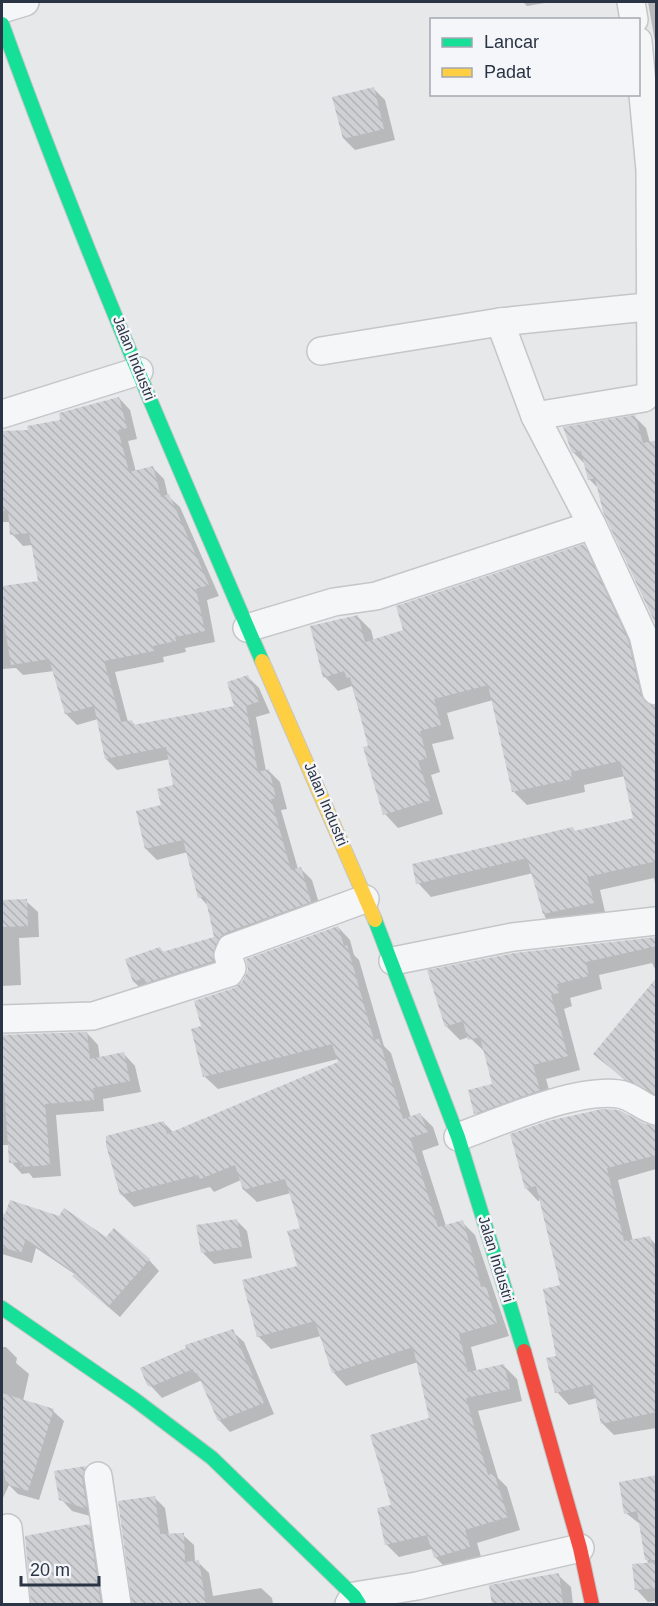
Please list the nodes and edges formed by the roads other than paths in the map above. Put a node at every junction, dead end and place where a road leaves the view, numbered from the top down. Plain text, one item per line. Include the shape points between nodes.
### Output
1 (26, 2) edge
2 (631, 2) edge
3 (2, 9) edge
4 (634, 18) edge
5 (2, 24) edge
6 (640, 53) edge
7 (653, 223) edge
8 (653, 306) edge
9 (500, 322) junction
10 (321, 351) dead end
11 (139, 371) junction
12 (2, 414) edge
13 (535, 417) junction
14 (592, 525) junction
15 (248, 628) junction
16 (650, 633) edge
17 (657, 691) edge
18 (365, 899) junction
19 (657, 921) edge
20 (393, 961) junction
21 (2, 1019) edge
22 (657, 1111) edge
23 (458, 1137) junction
24 (2, 1308) edge
25 (98, 1476) dead end
26 (8, 1528) dead end
27 (580, 1548) junction
28 (354, 1602) edge
29 (16, 1605) edge
30 (117, 1605) edge
31 (592, 1605) edge

1 - 3 street
2 - 4 street
5 - 11 main road, Jalan Industri
6 - 7 street
7 - 8 street
8 - 9 street
8 - 13 street via 650,394
9 - 10 street
9 - 13 street
11 - 12 street
11 - 15 main road, Jalan Industri
13 - 14 street
14 - 15 street via 376,596 334,602
14 - 16 street
15 - 18 main road, Jalan Industri
16 - 17 street
18 - 20 main road, Jalan Industri
18 - 21 street via 231,948 229,973 93,1016
19 - 20 street via 513,937
20 - 23 main road, Jalan Industri
22 - 23 street via 622,1095 601,1094 561,1101
23 - 27 main road, Jalan Industri via 518,1326
24 - 28 main road via 134,1398 212,1458
25 - 30 street
26 - 29 street
27 - 28 street
27 - 31 main road, Jalan Industri

